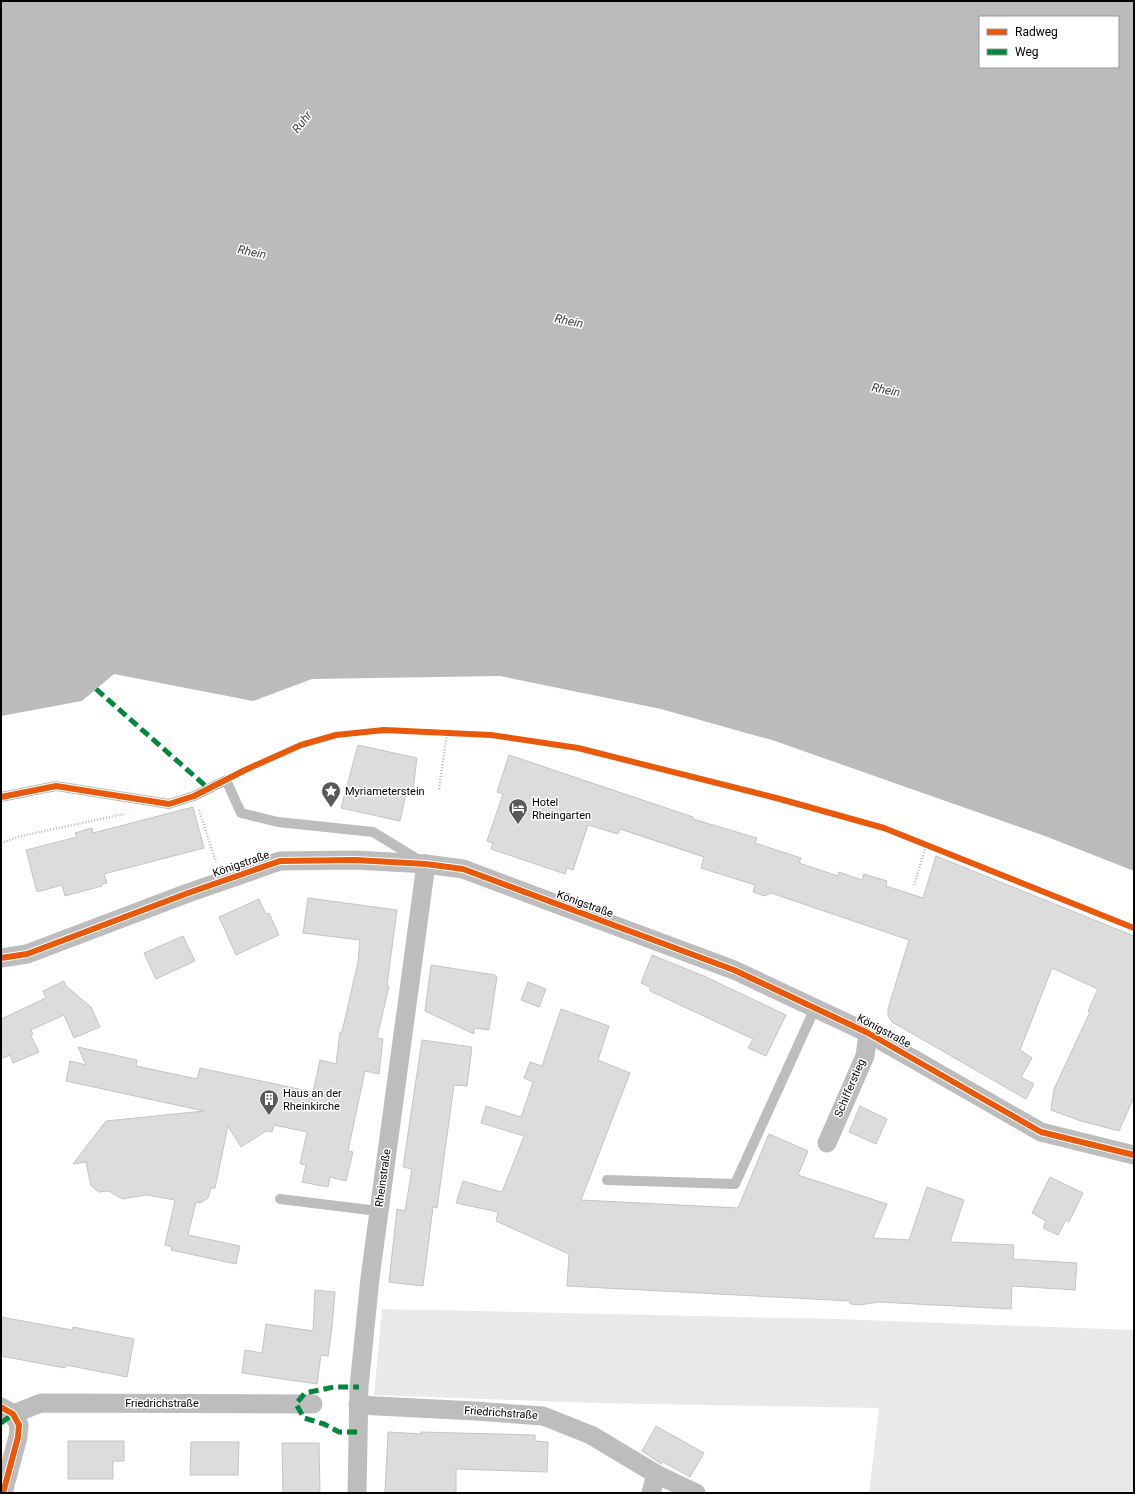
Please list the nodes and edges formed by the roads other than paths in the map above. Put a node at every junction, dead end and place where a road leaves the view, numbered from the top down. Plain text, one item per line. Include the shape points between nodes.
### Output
1 (1, 797) edge
2 (426, 864) junction
3 (1, 958) edge
4 (815, 1008) junction
5 (868, 1032) junction
6 (827, 1143) dead end
7 (1134, 1155) edge
8 (607, 1180) dead end
9 (280, 1199) dead end
10 (378, 1211) junction
11 (313, 1404) dead end
12 (358, 1405) junction
13 (7, 1410) edge
14 (656, 1474) junction
15 (3, 1493) edge
16 (357, 1493) edge
17 (651, 1493) edge
18 (696, 1493) edge

1 - 2 lane via 56,786 169,804 194,796 226,780 241,813 278,822 373,832
2 - 3 street, Königstraße via 355,860 280,861 27,954
2 - 4 street, Königstraße via 463,869 734,970
2 - 10 street, Rheinstraße
4 - 5 street, Königstraße
4 - 8 lane via 735,1184
5 - 6 street, Schifferstieg via 865,1056
5 - 7 street, Königstraße via 1041,1132
9 - 10 lane
10 - 12 street, Rheinstraße
11 - 13 street, Friedrichstraße via 41,1403
12 - 14 street, Friedrichstraße via 543,1416 591,1435
12 - 16 street, Rheinstraße
13 - 15 street via 19,1425
14 - 17 street
14 - 18 street, Friedrichstraße

